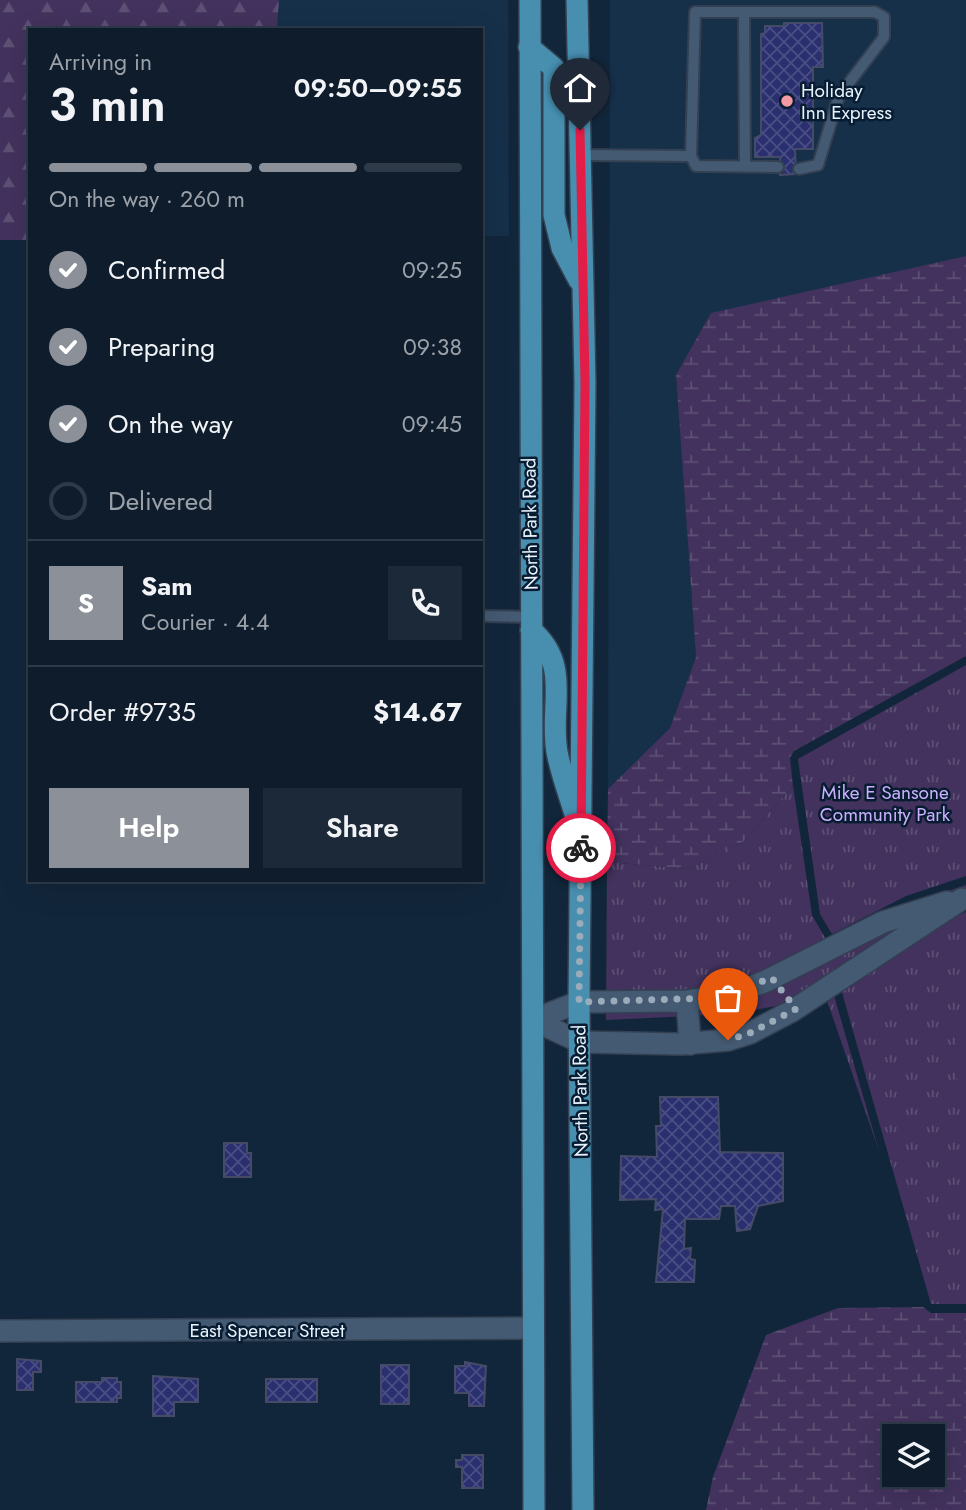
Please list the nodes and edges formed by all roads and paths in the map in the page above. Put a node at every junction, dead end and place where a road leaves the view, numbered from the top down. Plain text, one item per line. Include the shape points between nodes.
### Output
1 (530, 0) edge
2 (577, 0) edge
3 (744, 13) junction
4 (529, 47) junction
5 (580, 155) junction
6 (691, 156) junction
7 (745, 167) junction
8 (778, 167) dead end
9 (800, 169) dead end
10 (581, 284) junction
11 (483, 616) edge
12 (531, 624) junction
13 (581, 836) junction
14 (964, 898) edge
15 (772, 978) junction
16 (687, 1001) junction
17 (579, 1002) junction
18 (796, 1009) junction
19 (533, 1020) junction
20 (580, 1042) junction
21 (690, 1044) junction
22 (533, 1328) junction
23 (0, 1331) edge
24 (534, 1510) edge
25 (583, 1510) edge

1 - 4 main road, North Park Road
2 - 5 main road, North Park Road
3 - 6 lane via 695,12
3 - 7 lane
3 - 9 lane via 875,12 884,17 884,37 839,96 818,165
4 - 10 main road via 554,68 554,215 562,248
4 - 12 main road, North Park Road
5 - 6 lane
5 - 10 main road, North Park Road
6 - 7 lane via 696,166
7 - 8 lane
10 - 13 main road, North Park Road via 585,396
11 - 12 lane
12 - 13 main road via 545,642 556,670 557,750
12 - 19 main road, North Park Road
13 - 17 main road, North Park Road
14 - 15 street via 883,922
14 - 18 street
15 - 16 street via 736,993
15 - 18 street
16 - 17 street
16 - 21 street
17 - 19 street
17 - 20 main road, North Park Road
18 - 21 street via 750,1033
19 - 20 street
19 - 22 main road, North Park Road
20 - 21 street
20 - 25 main road, North Park Road
22 - 23 street, East Spencer Street
22 - 24 main road, North Park Road

